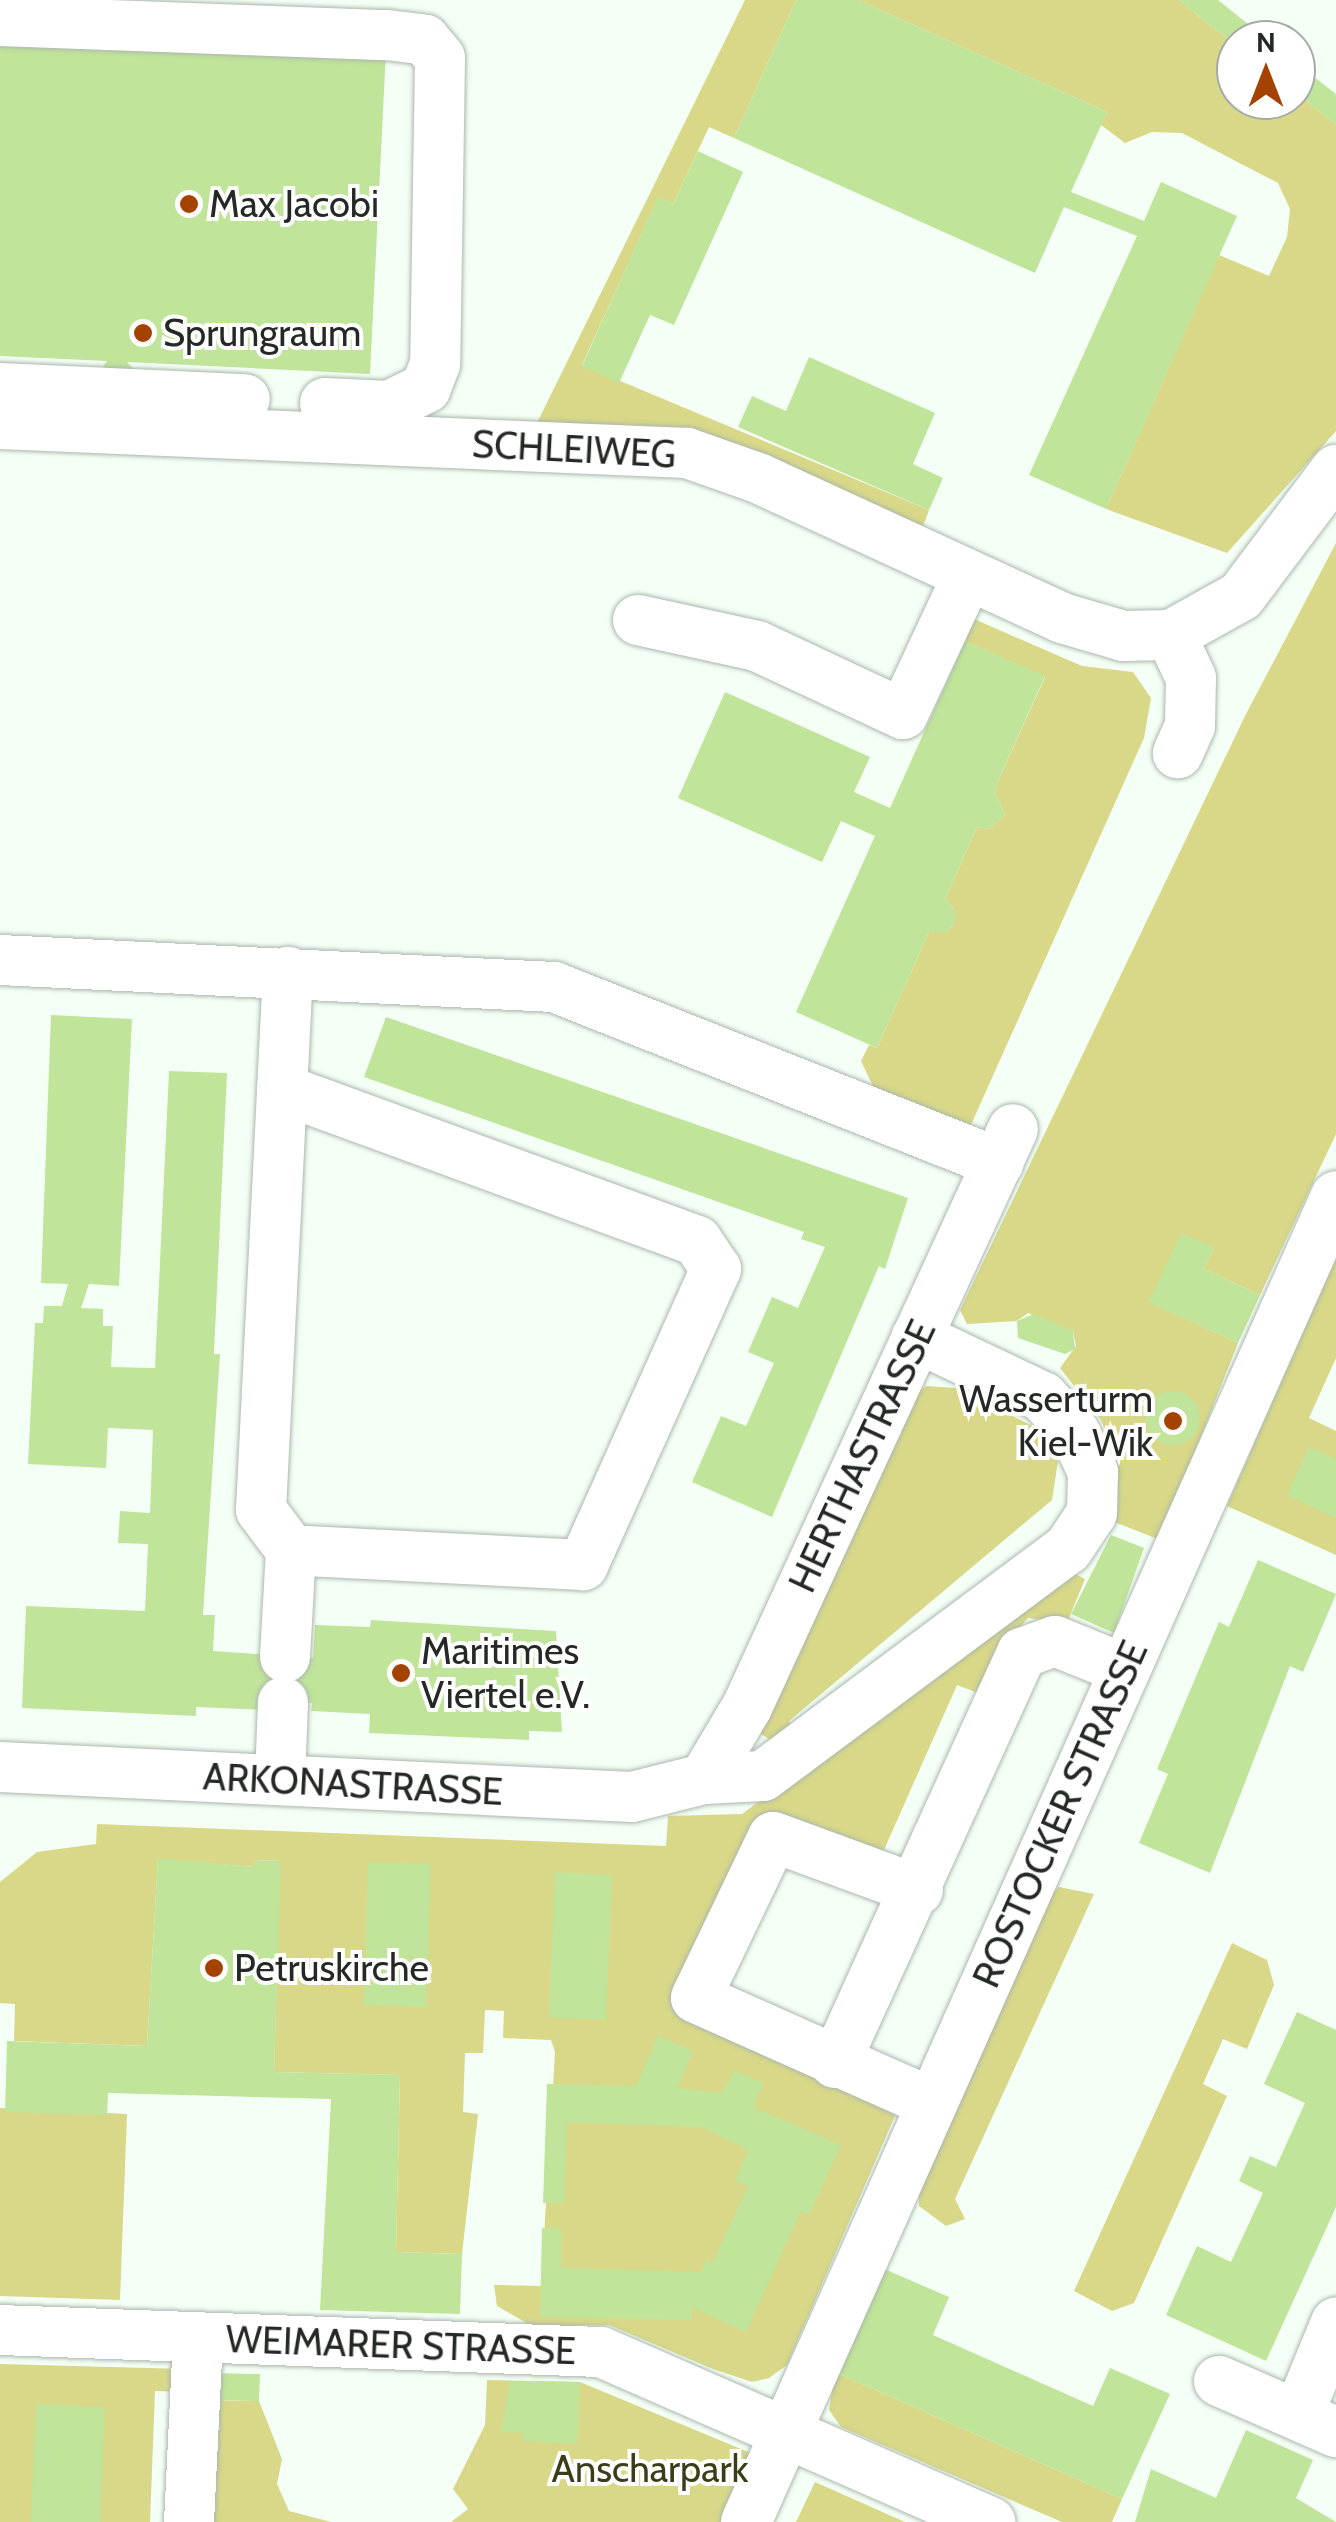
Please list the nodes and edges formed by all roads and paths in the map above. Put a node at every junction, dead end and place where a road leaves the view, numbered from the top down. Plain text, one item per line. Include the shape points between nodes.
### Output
1 (0, 21) edge
2 (0, 388) edge
3 (0, 424) edge
4 (1336, 470) edge
5 (968, 575) junction
6 (638, 620) dead end
7 (1171, 634) junction
8 (1178, 753) dead end
9 (0, 960) edge
10 (288, 972) junction
11 (282, 1089) junction
12 (1336, 1196) edge
13 (916, 1337) junction
14 (291, 1550) junction
15 (1124, 1669) junction
16 (0, 1766) edge
17 (704, 1779) junction
18 (280, 1780) junction
19 (918, 1890) junction
20 (834, 2063) junction
21 (932, 2103) junction
22 (1336, 2323) edge
23 (0, 2330) edge
24 (198, 2338) junction
25 (1219, 2380) dead end
26 (1317, 2424) edge
27 (786, 2432) junction
28 (188, 2522) edge
29 (746, 2522) edge
30 (991, 2522) edge

1 - 2 street via 387,35 424,40 440,58 435,364 414,398 390,406
3 - 5 street, SCHLEIWEG via 687,452
4 - 7 street via 1241,596
5 - 6 street via 902,714 757,646
5 - 7 street, SCHLEIWEG via 1123,636
7 - 8 street via 1192,678 1190,726
9 - 10 street
10 - 11 street
10 - 13 street, HERTHASTRASSE via 554,987 1006,1146
11 - 14 street via 261,1510
11 - 14 street via 697,1241 716,1268 583,1565
12 - 15 street, ROSTOCKER STRASSE
13 - 17 street, HERTHASTRASSE via 738,1724
13 - 17 street, ARKONASTRASSE via 1043,1397 1076,1433 1094,1472 1092,1513 1068,1549 764,1776
14 - 18 street
15 - 19 street via 1055,1641 1022,1652
15 - 21 street, ROSTOCKER STRASSE
16 - 18 street, ARKONASTRASSE
17 - 18 street, ARKONASTRASSE via 632,1797
19 - 20 street
19 - 20 street via 773,1837 696,1998
20 - 21 street
21 - 27 street, ROSTOCKER STRASSE
22 - 26 street
23 - 24 street, WEIMARER STRASSE
24 - 27 street, WEIMARER STRASSE via 601,2352
24 - 28 street
25 - 26 street
27 - 29 street, ROSTOCKER STRASSE
27 - 30 street, WEIMARER STRASSE

